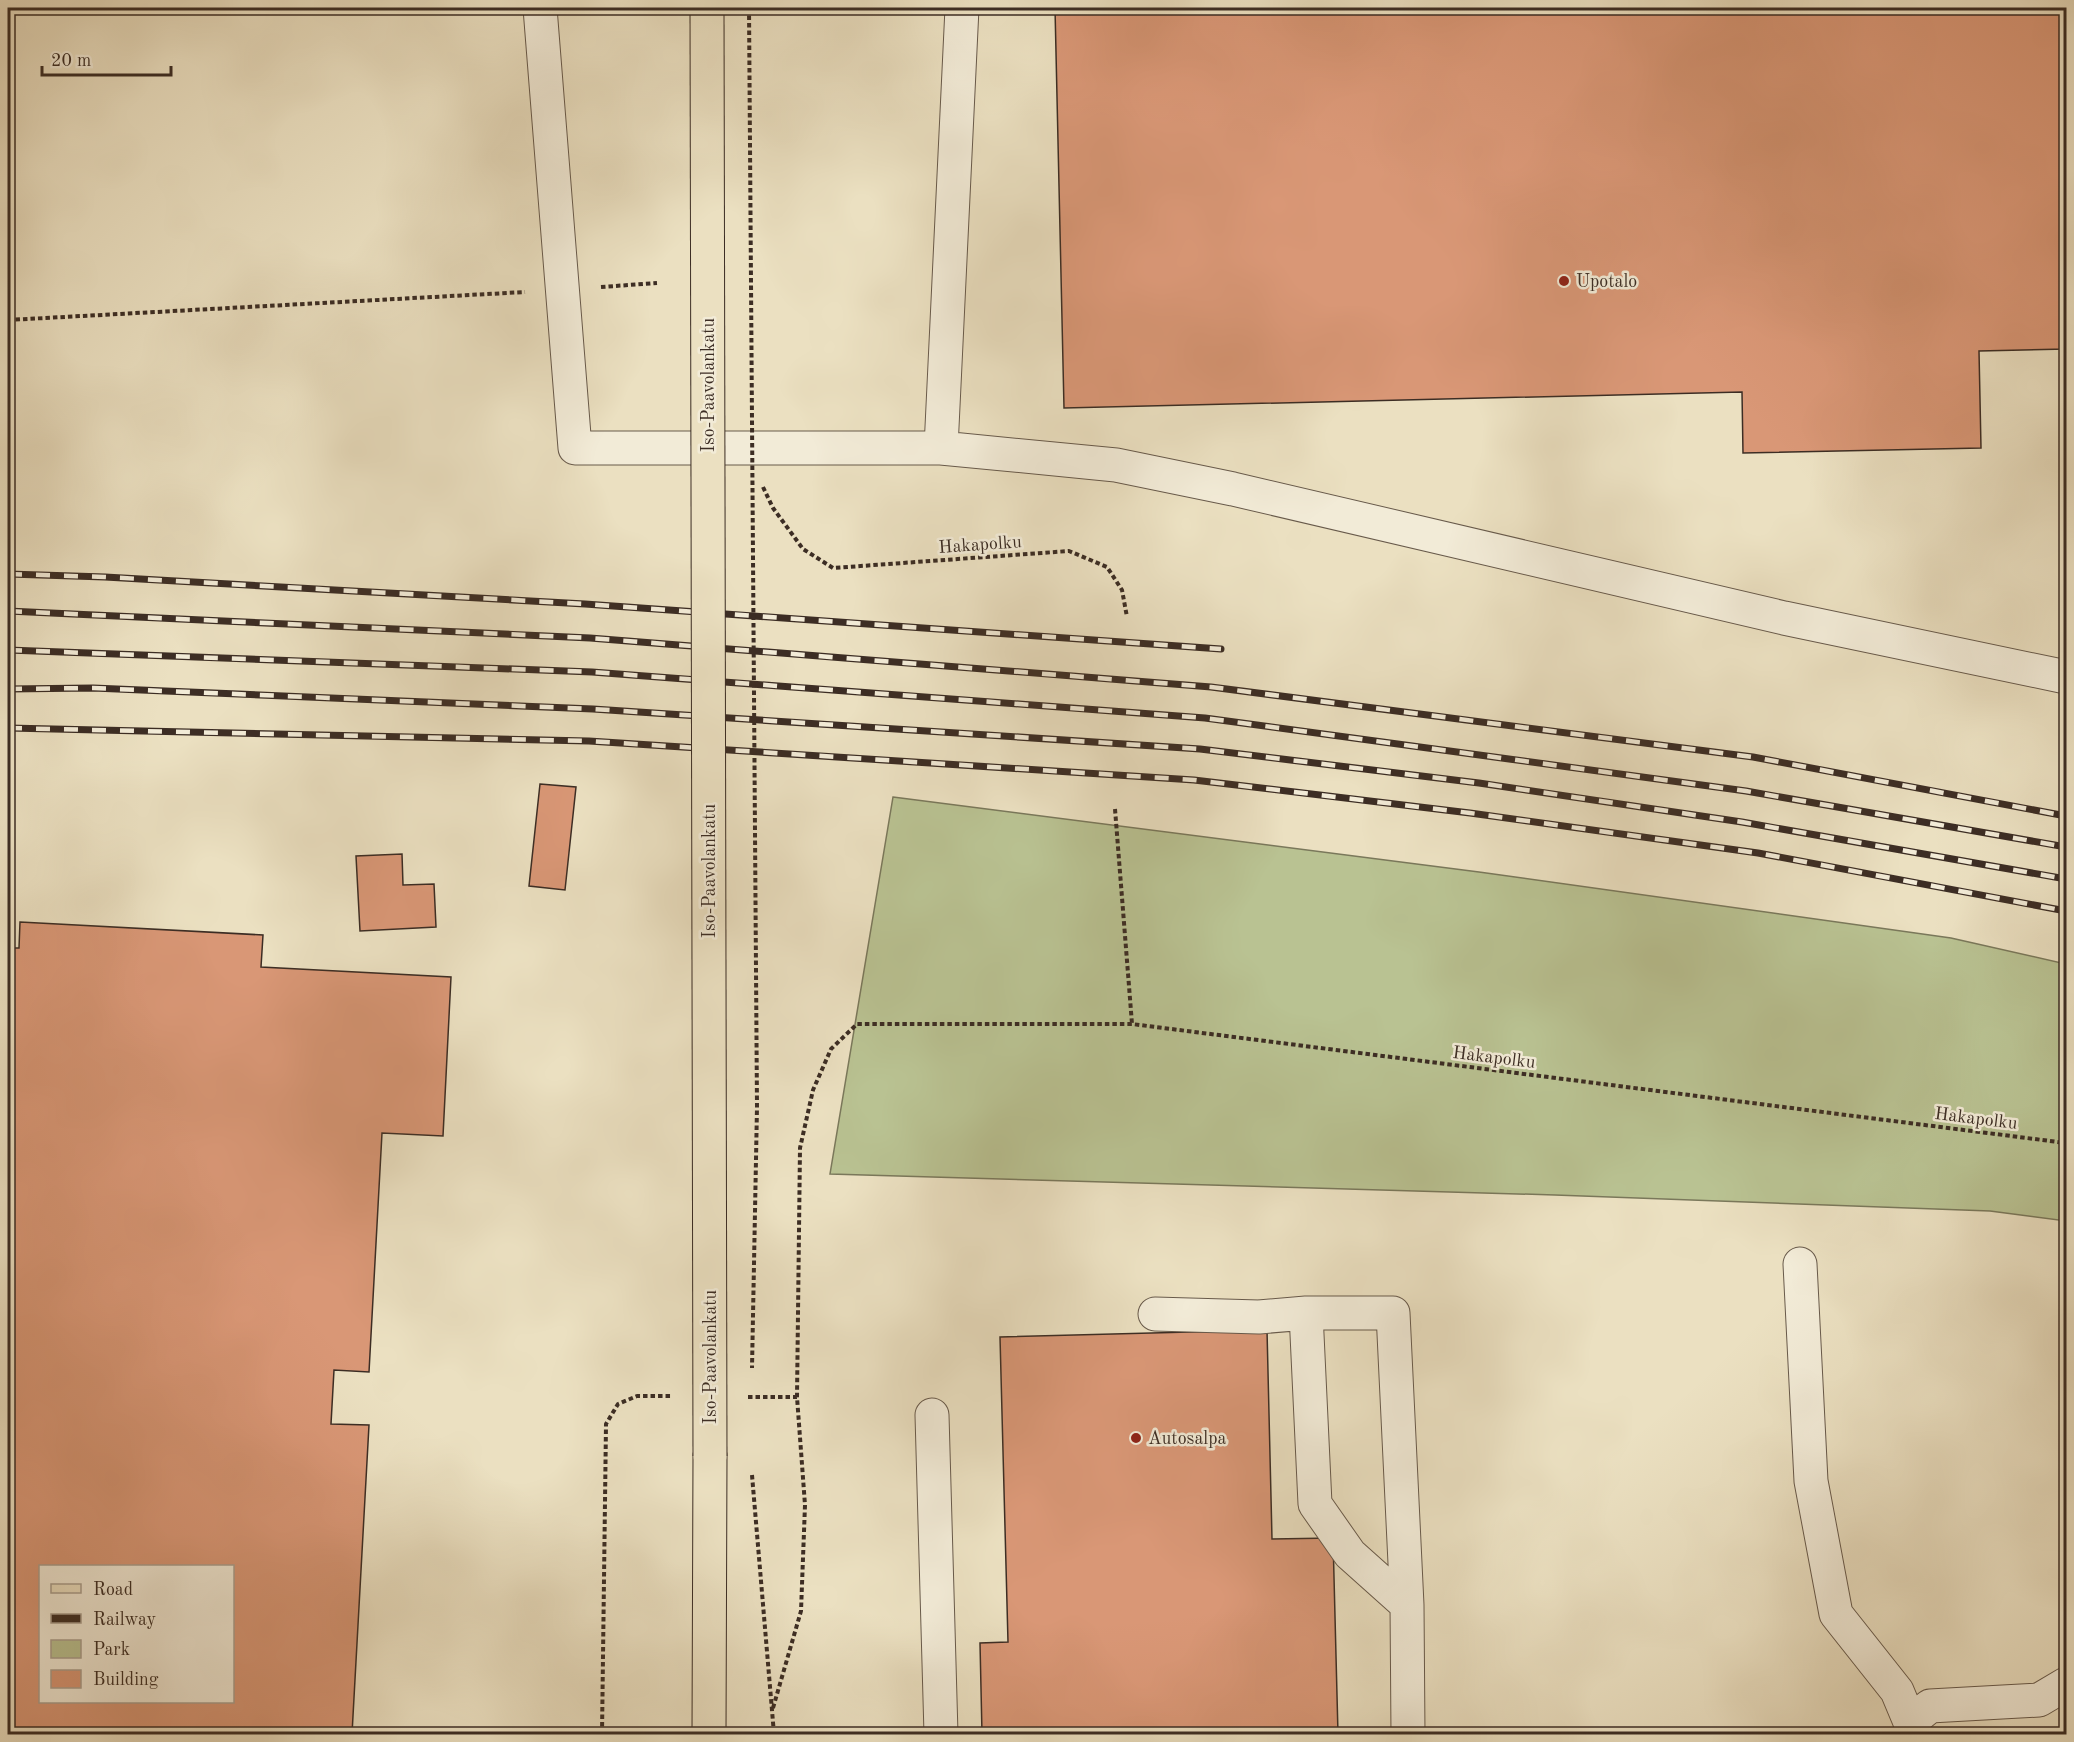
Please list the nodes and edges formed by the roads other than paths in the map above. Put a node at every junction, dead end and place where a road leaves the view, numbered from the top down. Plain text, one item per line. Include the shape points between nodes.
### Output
1 (540, 8) edge
2 (707, 8) edge
3 (962, 8) edge
4 (941, 448) junction
5 (2067, 677) edge
6 (1800, 1264) dead end
7 (1306, 1313) junction
8 (1155, 1314) dead end
9 (932, 1415) dead end
10 (1407, 1605) junction
11 (2067, 1684) edge
12 (1910, 1728) edge
13 (709, 1734) edge
14 (941, 1734) edge
15 (1408, 1734) edge

1 - 4 lane via 574,448
2 - 13 main road, Iso-Paavolankatu, bridge
3 - 4 lane
4 - 5 lane via 1116,465 1784,618
6 - 12 lane via 1811,1481 1836,1614 1897,1691
7 - 8 lane via 1259,1317
7 - 10 lane via 1315,1504 1350,1554
7 - 10 lane via 1393,1313
9 - 14 lane
10 - 15 lane
11 - 12 lane via 2039,1700 1929,1706

